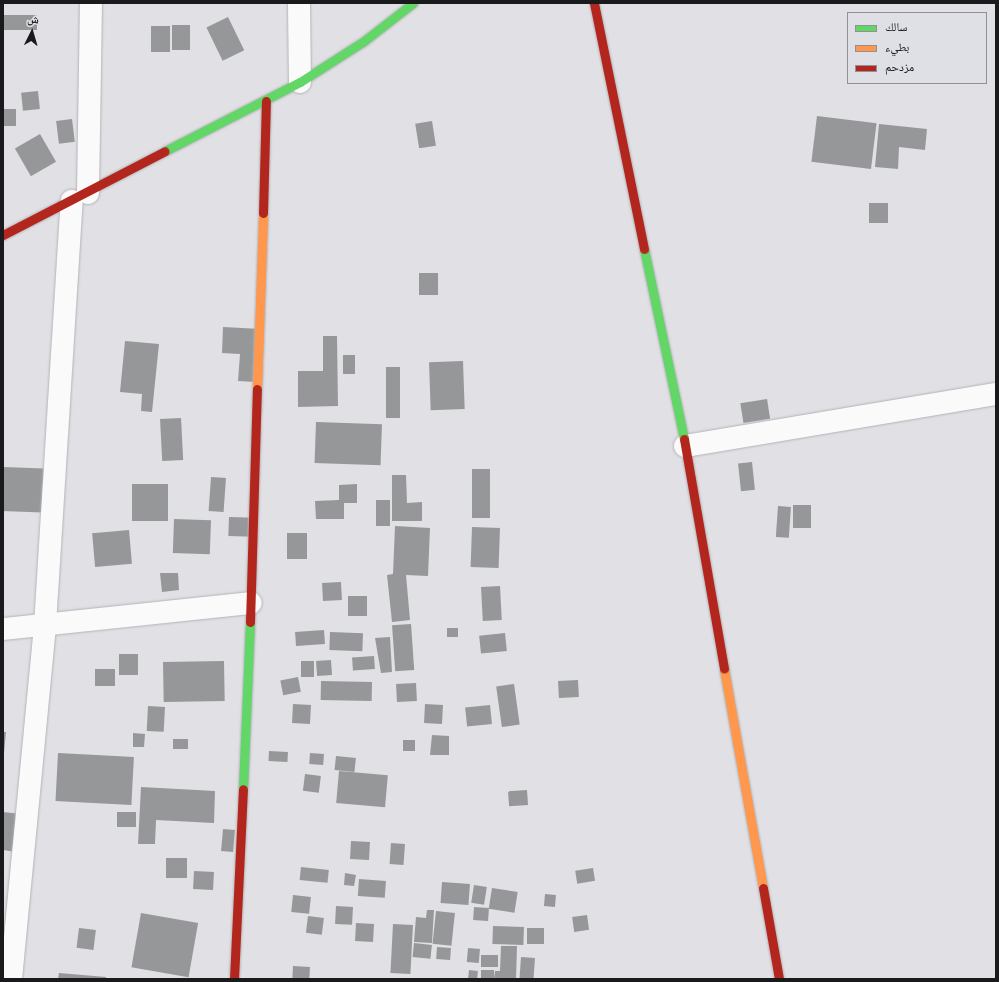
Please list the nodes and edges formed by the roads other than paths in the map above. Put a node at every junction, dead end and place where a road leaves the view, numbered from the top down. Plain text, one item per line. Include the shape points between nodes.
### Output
1 (92, 3) edge
2 (299, 3) edge
3 (413, 3) edge
4 (594, 3) edge
5 (300, 82) junction
6 (266, 101) junction
7 (80, 197) junction
8 (3, 235) edge
9 (996, 394) edge
10 (685, 446) junction
11 (251, 603) junction
12 (45, 625) junction
13 (3, 629) edge
14 (12, 903) edge
15 (11, 979) edge
16 (234, 979) edge
17 (779, 979) edge

1 - 7 street
2 - 5 street
3 - 5 street via 364,41
4 - 10 street
5 - 6 street
6 - 7 street via 190,137
6 - 11 street
7 - 8 street
7 - 12 street
9 - 10 street
10 - 17 street
11 - 12 street
11 - 16 street
12 - 13 street
12 - 14 street
14 - 15 street

